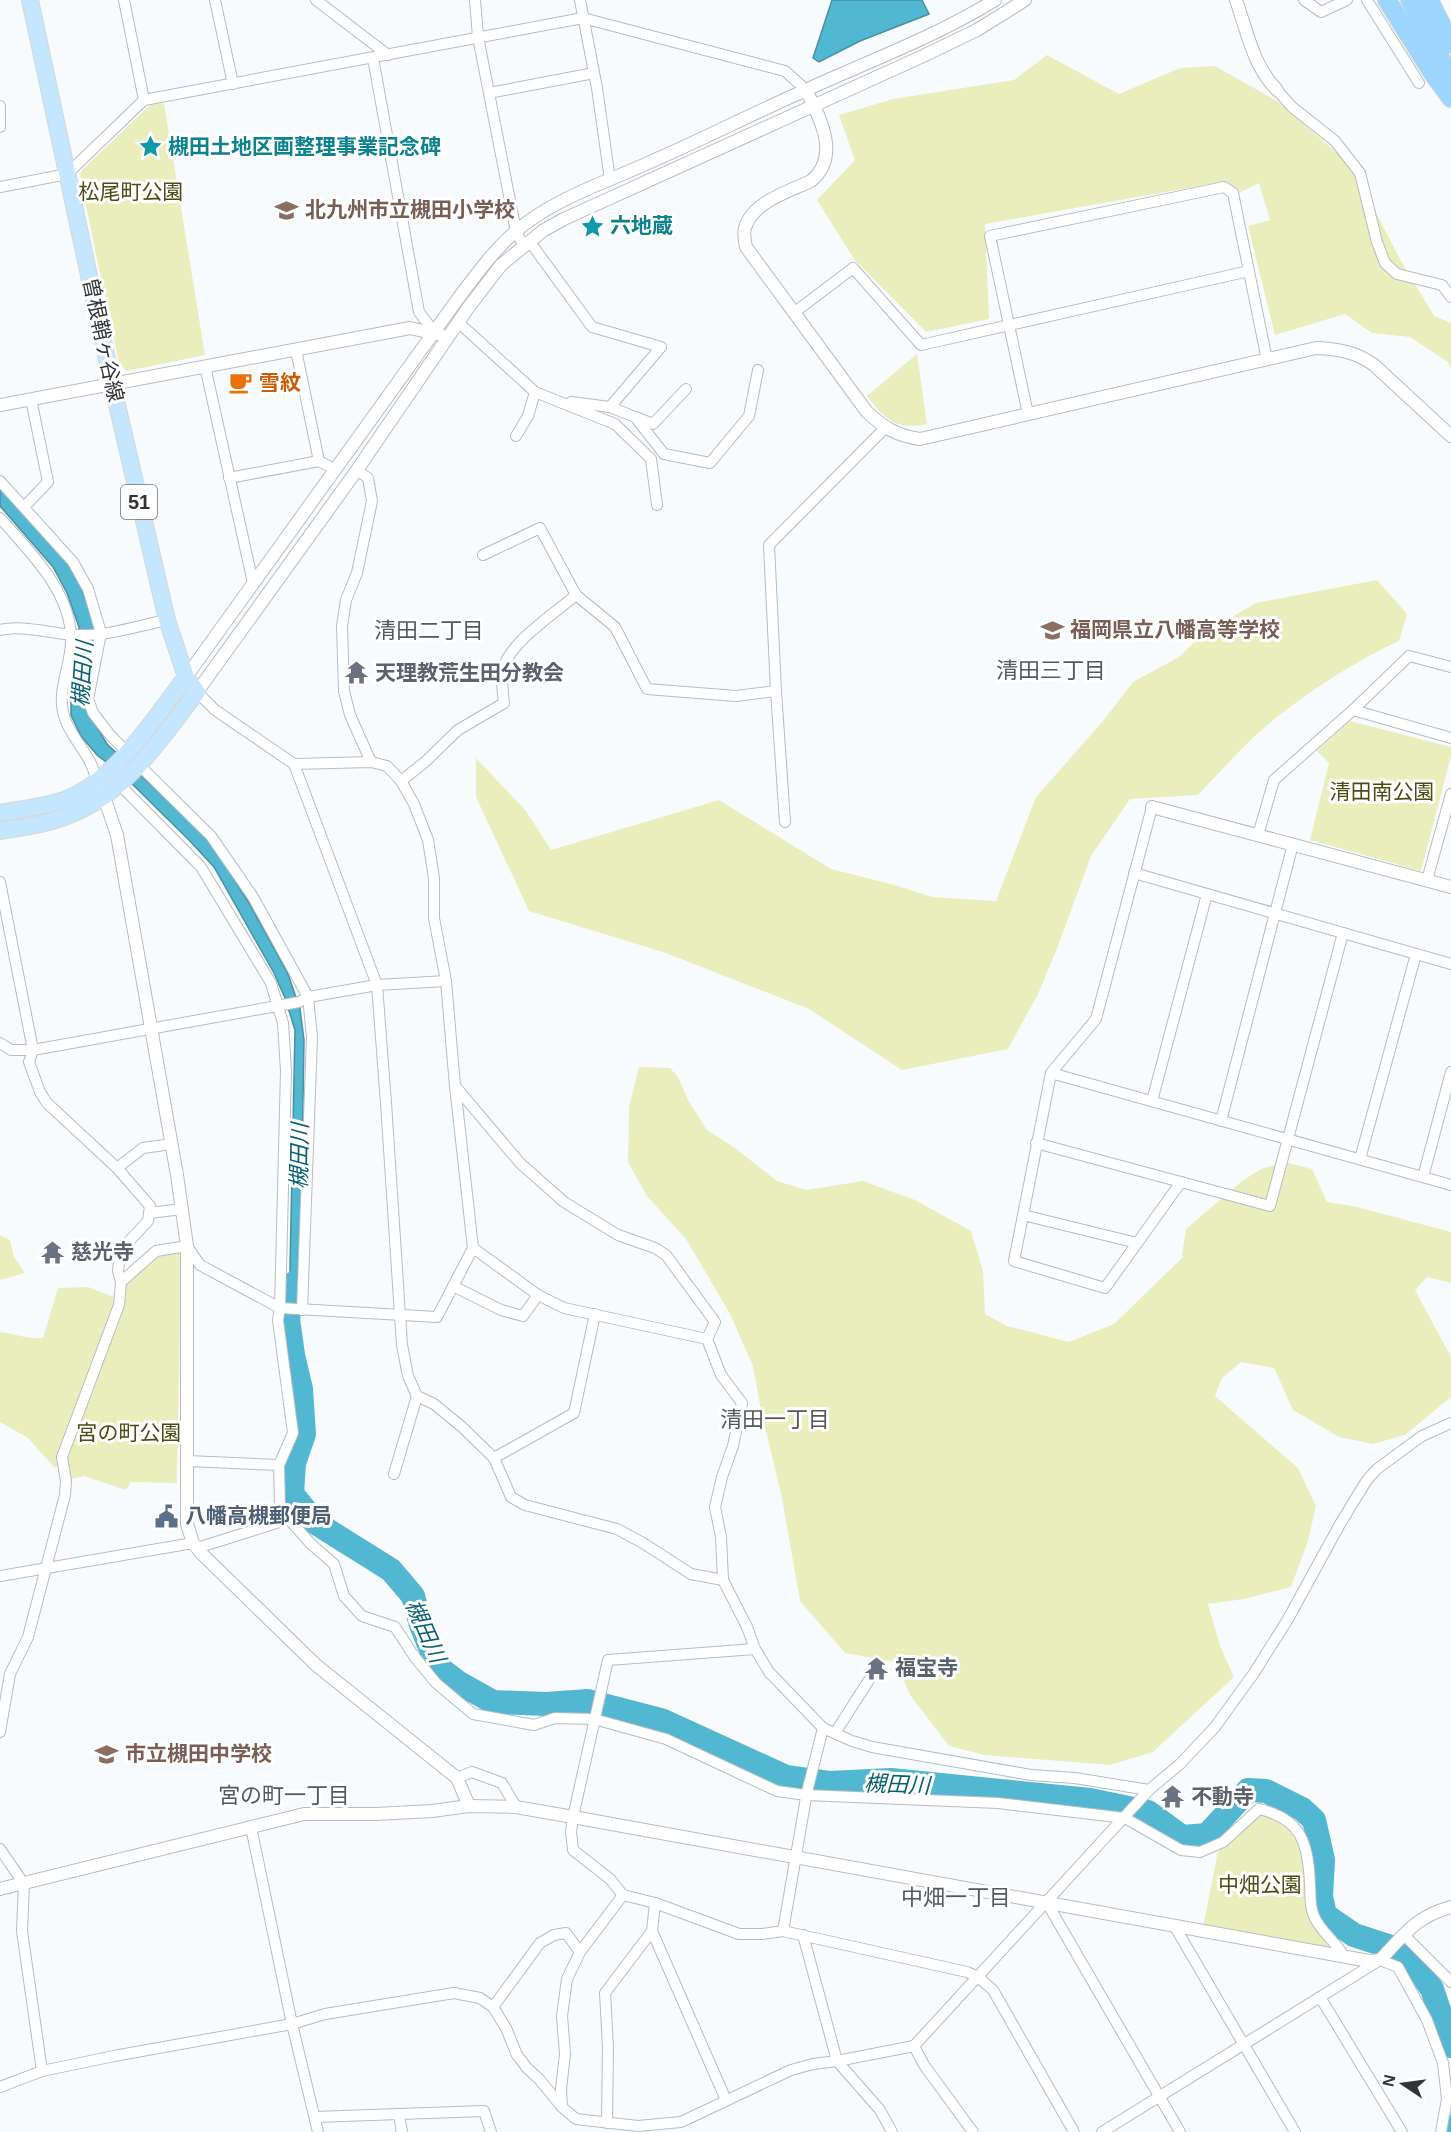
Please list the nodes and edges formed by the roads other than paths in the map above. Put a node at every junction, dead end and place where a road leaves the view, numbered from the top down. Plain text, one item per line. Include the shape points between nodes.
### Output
1 (30, 0) edge
2 (124, 0) edge
3 (215, 0) edge
4 (316, 0) edge
5 (475, 0) edge
6 (580, 0) edge
7 (995, 0) edge
8 (1025, 0) edge
9 (1236, 0) edge
10 (1304, 0) edge
11 (1347, 0) edge
12 (1367, 0) edge
13 (1387, 0) edge
14 (1410, 0) edge
15 (1429, 0) edge
16 (583, 18) junction
17 (478, 37) junction
18 (1451, 44) edge
19 (388, 55) junction
20 (373, 58) junction
21 (594, 73) junction
22 (1451, 76) edge
23 (1419, 83) dead end
24 (233, 84) junction
25 (806, 90) junction
26 (1276, 90) joint
27 (489, 93) junction
28 (1451, 98) edge
29 (144, 100) junction
30 (0, 106) edge
31 (814, 106) junction
32 (0, 126) edge
33 (67, 174) junction
34 (610, 180) junction
35 (0, 187) edge
36 (516, 231) junction
37 (527, 244) junction
38 (1249, 271) junction
39 (1451, 297) edge
40 (795, 312) junction
41 (458, 322) junction
42 (1009, 326) junction
43 (434, 332) junction
44 (448, 337) junction
45 (296, 351) junction
46 (1267, 360) junction
47 (206, 366) junction
48 (758, 370) dead end
49 (112, 383) junction
50 (686, 389) dead end
51 (535, 392) junction
52 (31, 399) junction
53 (556, 400) junction
54 (0, 405) edge
55 (610, 407) junction
56 (1028, 414) junction
57 (635, 417) junction
58 (885, 428) junction
59 (516, 436) dead end
60 (1451, 436) edge
61 (319, 461) junction
62 (357, 470) junction
63 (336, 471) junction
64 (229, 478) junction
65 (0, 481) edge
66 (657, 505) dead end
67 (24, 507) junction
68 (0, 518) edge
69 (483, 555) dead end
70 (253, 583) junction
71 (576, 596) junction
72 (167, 620) junction
73 (0, 630) edge
74 (99, 634) junction
75 (74, 635) junction
76 (1451, 667) edge
77 (186, 676) junction
78 (776, 691) junction
79 (197, 692) junction
80 (1353, 710) junction
81 (1451, 738) edge
82 (125, 754) junction
83 (371, 762) junction
84 (294, 764) junction
85 (138, 766) junction
86 (401, 781) junction
87 (103, 783) junction
88 (120, 785) junction
89 (1451, 794) edge
90 (1152, 807) joint
91 (1449, 810) edge
92 (0, 813) edge
93 (785, 822) dead end
94 (0, 831) edge
95 (1258, 835) junction
96 (1293, 844) junction
97 (1134, 873) junction
98 (1427, 880) junction
99 (0, 882) edge
100 (1451, 886) edge
101 (1207, 894) junction
102 (1275, 914) junction
103 (1343, 933) junction
104 (1416, 954) junction
105 (1451, 964) edge
106 (446, 981) junction
107 (376, 985) junction
108 (304, 1000) junction
109 (280, 1005) junction
110 (152, 1028) junction
111 (0, 1043) edge
112 (33, 1050) junction
113 (1451, 1072) edge
114 (1051, 1073) junction
115 (455, 1086) junction
116 (1152, 1101) junction
117 (1446, 1110) edge
118 (1221, 1121) junction
119 (1288, 1139) junction
120 (1036, 1143) junction
121 (172, 1144) junction
122 (1360, 1159) junction
123 (117, 1168) junction
124 (1423, 1177) junction
125 (1181, 1182) junction
126 (1451, 1185) edge
127 (182, 1209) junction
128 (150, 1213) junction
129 (1023, 1215) junction
130 (1137, 1243) junction
131 (187, 1246) junction
132 (473, 1248) junction
133 (121, 1282) junction
134 (453, 1286) junction
135 (538, 1295) junction
136 (280, 1308) junction
137 (300, 1310) junction
138 (401, 1314) junction
139 (595, 1314) junction
140 (707, 1339) junction
141 (417, 1396) junction
142 (1451, 1423) edge
143 (494, 1458) junction
144 (188, 1461) junction
145 (279, 1465) junction
146 (394, 1474) dead end
147 (289, 1519) junction
148 (195, 1545) junction
149 (47, 1568) junction
150 (0, 1576) edge
151 (723, 1580) junction
152 (755, 1649) junction
153 (5, 1674) edge
154 (869, 1680) dead end
155 (595, 1714) junction
156 (823, 1728) junction
157 (0, 1732) edge
158 (835, 1733) junction
159 (457, 1778) junction
160 (1149, 1790) junction
161 (806, 1794) junction
162 (470, 1806) junction
163 (516, 1807) junction
164 (573, 1817) junction
165 (1125, 1818) junction
166 (251, 1827) junction
167 (0, 1849) edge
168 (796, 1857) junction
169 (24, 1884) junction
170 (0, 1889) edge
171 (622, 1895) junction
172 (655, 1903) junction
173 (1047, 1903) junction
174 (1451, 1906) edge
175 (1175, 1927) junction
176 (652, 1931) junction
177 (783, 1931) junction
178 (802, 1935) junction
179 (1402, 1937) junction
180 (580, 1952) junction
181 (1344, 1956) junction
182 (1383, 1957) junction
183 (978, 1977) junction
184 (1451, 1982) edge
185 (1320, 1997) junction
186 (493, 2007) junction
187 (292, 2024) junction
188 (1244, 2044) junction
189 (914, 2046) junction
190 (837, 2061) junction
191 (42, 2071) junction
192 (0, 2087) edge
193 (1159, 2097) junction
194 (726, 2100) junction
195 (562, 2107) junction
196 (399, 2115) junction
197 (315, 2117) junction
198 (607, 2123) junction
199 (639, 2129) edge
200 (318, 2132) edge
201 (402, 2132) edge
202 (491, 2132) edge
203 (892, 2132) edge
204 (973, 2132) edge
205 (1074, 2132) edge
206 (1101, 2132) edge
207 (1180, 2132) edge
208 (1295, 2132) edge
209 (1402, 2132) edge
210 (1441, 2132) edge

1 - 33 main road, 曽根鞘ヶ谷線 / 51
2 - 29 street
3 - 24 street
4 - 19 street
5 - 17 street
6 - 16 street
7 - 25 street via 924,38
8 - 31 street via 977,30
9 - 26 street via 1257,60
10 - 11 street via 1321,12
12 - 23 street
13 - 28 highway
14 - 22 highway
15 - 18 highway
16 - 17 street
16 - 21 street
16 - 25 street via 785,71
17 - 19 street
17 - 27 street
19 - 20 street
20 - 24 street
20 - 43 street via 419,312
21 - 27 street
21 - 34 street
24 - 29 street
25 - 31 street
25 - 34 street
26 - 39 street via 1335,141 1360,173 1385,263 1397,274 1442,285
27 - 36 street
29 - 33 street
30 - 32 street
31 - 37 street via 564,219
31 - 40 street via 827,141 819,174 756,210 744,230 746,247
33 - 35 street
33 - 49 main road, 曽根鞘ヶ谷線 / 51
34 - 36 street via 558,203
36 - 37 street
36 - 43 street via 491,256
37 - 41 street via 501,265
37 - 55 street via 592,327 661,348
38 - 42 street
38 - 42 street via 1233,194 1224,187 990,236
38 - 46 street
40 - 42 street via 853,268 921,345
40 - 58 street via 867,412
41 - 44 street
41 - 51 street
42 - 56 street
43 - 44 street
43 - 45 street via 410,328
43 - 63 street
44 - 62 street
45 - 47 street
45 - 61 street
46 - 56 street
46 - 60 street via 1316,348 1340,349 1360,356
47 - 49 street
47 - 64 street
48 - 57 street via 749,416 710,463 664,454
49 - 52 street
49 - 72 main road, 曽根鞘ヶ谷線 / 51
50 - 57 street via 654,424
51 - 53 street
51 - 59 street via 528,416
52 - 54 street
52 - 67 street via 48,482
53 - 55 street
53 - 66 street via 615,424 651,459
55 - 57 street
56 - 58 street via 920,438
58 - 78 street via 769,545
61 - 63 street
61 - 64 street
62 - 79 street
62 - 83 street via 368,478 372,501 357,573 346,600 342,626 344,674 350,715
63 - 70 street
64 - 70 street
65 - 67 street
67 - 74 street via 73,562 88,589
68 - 75 street via 44,568
69 - 71 street via 540,528
70 - 77 street
71 - 78 street via 615,627 647,689 736,696
71 - 86 street via 508,656 503,669 504,703 458,730
72 - 74 street
72 - 77 main road, 曽根鞘ヶ谷線 / 51
73 - 75 street
74 - 75 street
74 - 82 street via 88,699 93,712
75 - 87 street via 62,688 63,714 72,737
76 - 80 street via 1409,656
77 - 79 main road, 曽根鞘ヶ谷線 / 51
77 - 82 main road
78 - 93 street
79 - 84 street via 215,710
79 - 85 main road
80 - 81 street
80 - 95 street via 1274,780
82 - 87 main road
83 - 84 street
83 - 86 street via 387,766
84 - 107 street
85 - 88 main road
85 - 108 street via 211,836 253,897
86 - 106 street via 428,840 434,878 434,918
87 - 88 main road
87 - 92 main road via 43,806
87 - 94 main road via 74,814
87 - 110 street via 117,835
88 - 109 street via 201,867 271,983
89 - 91 street
90 - 95 street
90 - 97 street
91 - 98 street
95 - 96 street
96 - 98 street
96 - 102 street
97 - 101 street
97 - 114 street via 1096,1019
98 - 100 street
99 - 112 street
101 - 102 street
101 - 116 street
102 - 103 street
102 - 118 street
103 - 104 street
103 - 119 street
104 - 105 street
104 - 122 street
106 - 107 street
106 - 115 street
107 - 108 street
107 - 138 street
108 - 109 street
108 - 137 street via 312,1037
109 - 110 street
109 - 136 street via 285,1071
110 - 112 street
110 - 121 street
111 - 112 street via 11,1050
112 - 123 street via 29,1062 47,1103
113 - 117 street
114 - 116 street
114 - 120 street
115 - 132 street
115 - 140 street via 520,1163 564,1202 618,1235 666,1255 715,1322
116 - 118 street
117 - 124 street
118 - 119 street
119 - 122 street
119 - 125 street via 1270,1206
120 - 125 street
120 - 129 street
121 - 123 street via 143,1148
121 - 127 street
122 - 124 street
123 - 128 street via 150,1206
124 - 126 street
125 - 130 street
127 - 128 street
127 - 131 street
128 - 133 street via 148,1221 120,1251
129 - 130 street
129 - 130 street via 1014,1261 1105,1288
131 - 133 street via 156,1251
131 - 136 street via 200,1264
131 - 144 street
132 - 134 street
132 - 135 street
133 - 149 street via 119,1305 62,1456 66,1495
134 - 135 street via 501,1310 523,1316
134 - 138 street via 437,1317
135 - 139 street via 564,1308
136 - 137 street
136 - 145 street via 278,1320 293,1433
137 - 138 street
138 - 141 street via 405,1362
139 - 140 street
139 - 143 street via 574,1413
140 - 151 street via 721,1375 742,1403 715,1506
141 - 143 street via 434,1404
141 - 146 street
142 - 160 street via 1422,1436 1367,1480 1254,1673 1215,1727
143 - 151 street via 511,1497 525,1506 617,1529 691,1574
144 - 145 street
144 - 148 street via 187,1524
145 - 147 street via 280,1507
147 - 148 street
147 - 155 street via 334,1564 344,1596 362,1616 395,1627 436,1683 473,1714 534,1725 555,1718
148 - 149 street
148 - 159 street via 316,1665
149 - 150 street
149 - 153 street via 28,1636
151 - 152 street
152 - 155 street via 608,1660
152 - 156 street via 769,1672
153 - 157 street
154 - 158 street
155 - 161 street via 666,1739 777,1791
155 - 164 street
156 - 158 street
156 - 161 street
158 - 160 street via 872,1747 971,1765
159 - 162 street
159 - 163 street via 472,1772 502,1783
160 - 165 street
161 - 165 street via 998,1803
161 - 168 street
162 - 163 street
162 - 166 street via 376,1814 304,1814
163 - 164 street
164 - 168 street
164 - 171 street via 573,1850 610,1879
165 - 173 street
165 - 181 street via 1181,1850 1200,1852 1223,1842 1259,1809 1276,1813 1299,1830 1306,1848 1314,1916
166 - 169 street
166 - 187 street
167 - 169 street
168 - 173 street
168 - 177 street
169 - 170 street
169 - 191 street via 22,1931
171 - 172 street
171 - 180 street
172 - 176 street
172 - 177 street via 739,1934
173 - 175 street
173 - 183 street
173 - 193 street
174 - 179 street via 1431,1913
175 - 181 street
175 - 188 street
176 - 194 street
176 - 198 street via 605,1993
177 - 178 street
178 - 183 street
178 - 190 street
179 - 182 street
179 - 184 street
180 - 186 street via 566,1933 540,1943
180 - 195 street via 567,1979 562,2016
181 - 182 street via 1369,1960
182 - 185 street
182 - 210 street via 1398,1967 1427,2020 1443,2063 1447,2099
183 - 189 street
183 - 205 street via 993,1990
185 - 188 street
185 - 209 street
186 - 187 street via 480,1998 454,1994 325,2014
186 - 195 street via 517,2055
187 - 191 street
187 - 197 street
188 - 193 street
188 - 208 street
189 - 190 street
189 - 204 street via 924,2066
190 - 194 street via 791,2070
190 - 203 street via 880,2110
191 - 192 street
193 - 206 street
193 - 207 street
194 - 199 street via 681,2122
195 - 198 street via 576,2119
196 - 197 street
196 - 201 street
196 - 202 street via 484,2111
197 - 200 street
198 - 199 street

